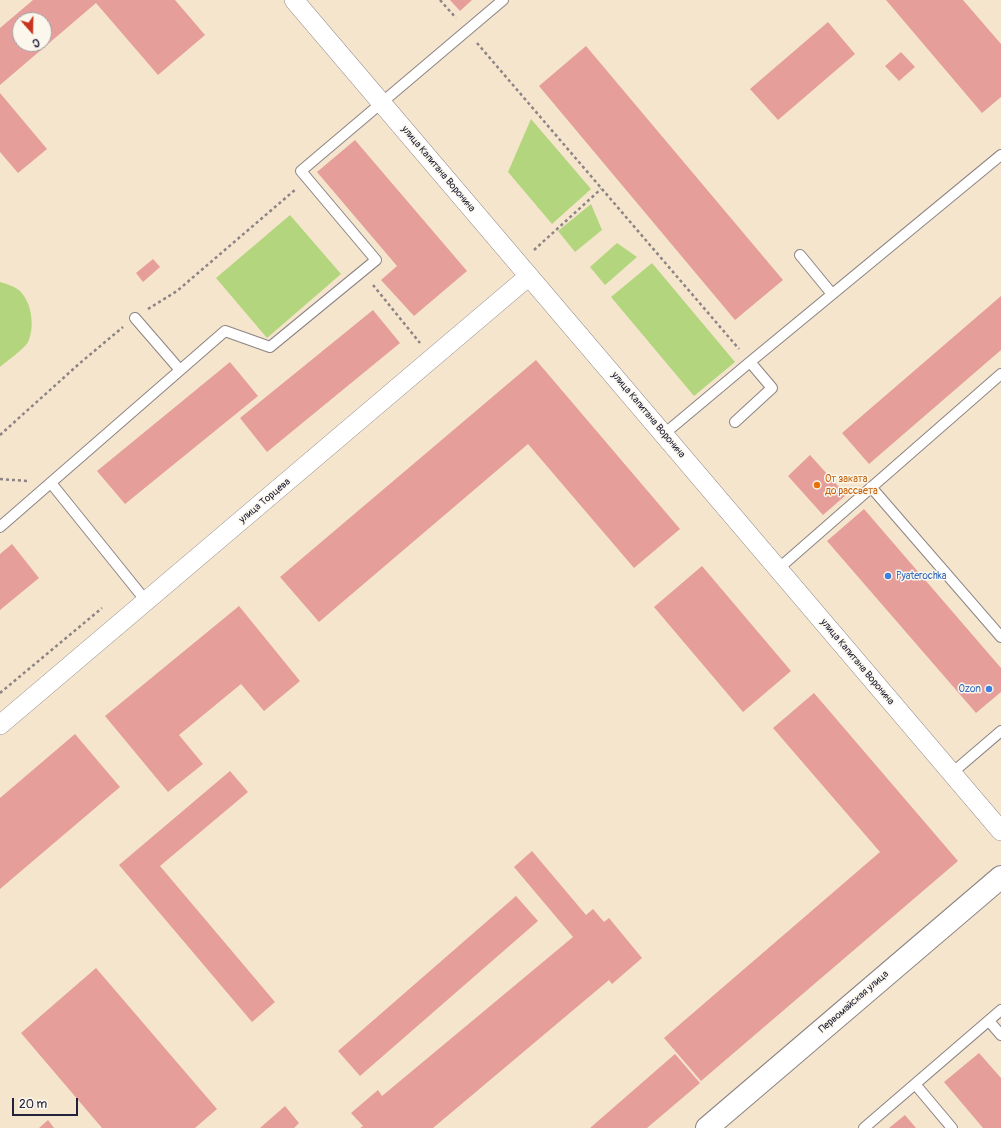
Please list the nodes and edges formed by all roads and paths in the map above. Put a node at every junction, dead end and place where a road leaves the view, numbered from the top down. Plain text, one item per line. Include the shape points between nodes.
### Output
1 (294, 0) edge
2 (440, 0) edge
3 (503, 0) edge
4 (466, 31) junction
5 (381, 103) junction
6 (1001, 154) edge
7 (308, 179) junction
8 (800, 255) dead end
9 (362, 272) junction
10 (529, 276) junction
11 (832, 294) junction
12 (134, 318) junction
13 (422, 344) dead end
14 (750, 362) junction
15 (180, 370) junction
16 (1001, 374) edge
17 (735, 422) dead end
18 (0, 434) edge
19 (664, 434) junction
20 (51, 483) junction
21 (871, 487) junction
22 (0, 527) edge
23 (778, 569) junction
24 (146, 601) junction
25 (1001, 637) edge
26 (0, 725) edge
27 (1001, 731) edge
28 (952, 773) junction
29 (1001, 831) edge
30 (1001, 877) edge
31 (1001, 1010) edge
32 (989, 1020) junction
33 (1001, 1035) edge
34 (915, 1084) junction
35 (707, 1128) edge
36 (864, 1128) edge
37 (952, 1128) edge

1 - 5 street, улица Капитана Воронина
2 - 4 path
3 - 4 lane
4 - 5 lane
4 - 14 path
5 - 7 lane via 300,171
5 - 10 street, улица Капитана Воронина
6 - 11 lane
7 - 9 lane via 376,260
7 - 12 path via 177,291
8 - 11 lane
9 - 13 path
9 - 15 lane via 270,347 225,331
10 - 19 street, улица Капитана Воронина
10 - 24 street, улица Торцева
11 - 14 lane
12 - 15 lane
12 - 18 path
14 - 17 lane via 772,388
14 - 19 lane
15 - 20 lane
16 - 21 lane
19 - 23 street, улица Капитана Воронина
20 - 22 lane
20 - 24 lane
21 - 23 lane
21 - 25 lane
23 - 28 street, улица Капитана Воронина
24 - 26 street, улица Торцева
27 - 28 lane
28 - 29 street, улица Капитана Воронина
30 - 35 street, Первомайская улица
31 - 32 lane
32 - 33 lane
32 - 34 lane
34 - 36 lane
34 - 37 lane

